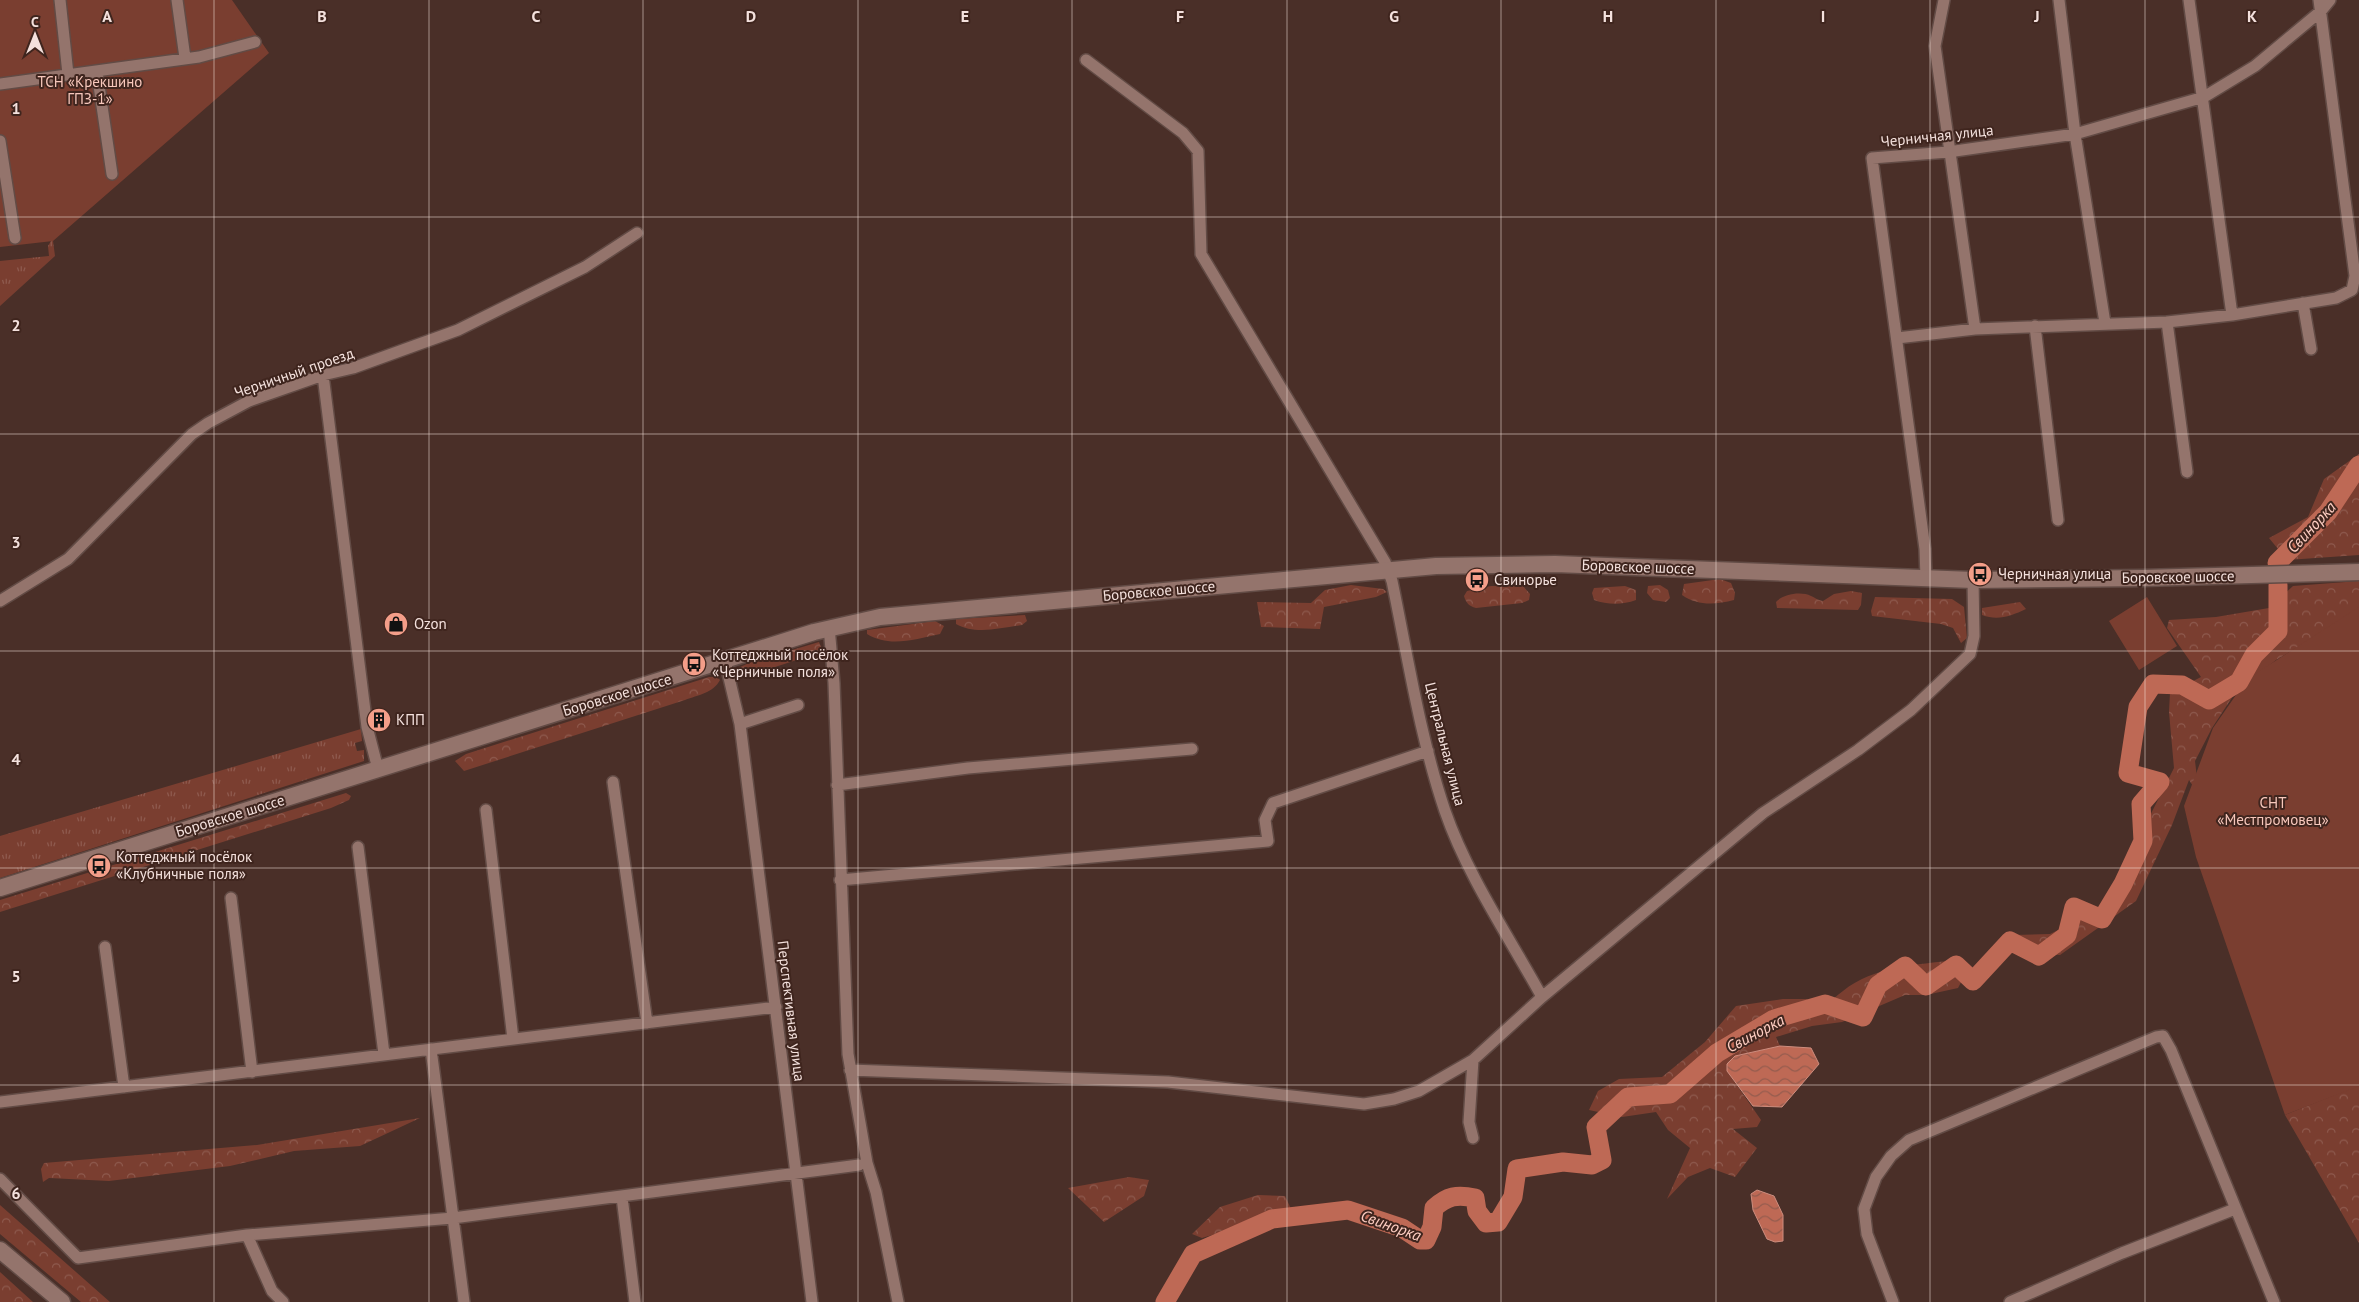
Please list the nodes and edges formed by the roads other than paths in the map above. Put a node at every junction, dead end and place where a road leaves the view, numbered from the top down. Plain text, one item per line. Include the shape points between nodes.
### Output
1 (60, 0) edge
2 (177, 0) edge
3 (1944, 0) edge
4 (2058, 0) edge
5 (2190, 0) edge
6 (2330, 0) edge
7 (2320, 6) edge
8 (255, 42) dead end
9 (185, 58) junction
10 (1086, 60) dead end
11 (97, 72) junction
12 (68, 74) junction
13 (0, 84) edge
14 (2204, 97) junction
15 (2075, 134) junction
16 (0, 141) edge
17 (1948, 152) junction
18 (112, 174) dead end
19 (637, 233) dead end
20 (14, 238) dead end
21 (2303, 303) junction
22 (2232, 315) junction
23 (2167, 322) junction
24 (2105, 323) junction
25 (2034, 326) junction
26 (1975, 329) junction
27 (1897, 338) junction
28 (2311, 349) dead end
29 (323, 375) junction
30 (2187, 472) dead end
31 (2058, 520) dead end
32 (1387, 570) junction
33 (2359, 572) edge
34 (1926, 578) junction
35 (1973, 580) junction
36 (0, 601) edge
37 (829, 627) junction
38 (724, 662) junction
39 (798, 705) dead end
40 (740, 724) junction
41 (1192, 749) dead end
42 (1428, 751) junction
43 (378, 769) junction
44 (613, 782) dead end
45 (837, 785) junction
46 (486, 810) dead end
47 (358, 847) dead end
48 (840, 880) junction
49 (0, 888) edge
50 (231, 898) dead end
51 (105, 947) dead end
52 (1542, 996) junction
53 (776, 1007) junction
54 (647, 1022) junction
55 (513, 1039) junction
56 (431, 1049) junction
57 (384, 1054) junction
58 (1473, 1060) junction
59 (850, 1070) junction
60 (252, 1072) junction
61 (124, 1087) junction
62 (0, 1102) edge
63 (1472, 1138) dead end
64 (859, 1165) dead end
65 (796, 1173) junction
66 (0, 1179) edge
67 (622, 1197) junction
68 (2235, 1209) junction
69 (453, 1218) junction
70 (247, 1235) junction
71 (0, 1250) edge
72 (62, 1302) edge
73 (283, 1302) edge
74 (464, 1302) edge
75 (636, 1302) edge
76 (812, 1302) edge
77 (898, 1302) edge
78 (1893, 1302) edge
79 (2010, 1302) edge
80 (2274, 1302) edge

1 - 12 street
2 - 9 street
3 - 17 street via 1935,46
4 - 15 street
5 - 14 street
6 - 7 street, Черничная улица
7 - 14 street, Черничная улица via 2256,66
7 - 21 street via 2356,276 2352,290 2345,294
8 - 9 street
9 - 11 street
10 - 32 street, Центральная улица via 1183,133 1198,151 1201,254
11 - 12 street
11 - 18 street
12 - 13 street
14 - 15 street, Черничная улица
14 - 22 street
15 - 17 street, Черничная улица
15 - 24 street
16 - 20 street
17 - 26 street
17 - 27 street, Черничная улица via 1872,158
19 - 29 street, Черничный проезд via 585,267 458,330 352,368
21 - 22 street
21 - 28 street
22 - 23 street
23 - 24 street
23 - 30 street
24 - 25 street
25 - 26 street
25 - 31 street
26 - 27 street
27 - 34 street, Черничная улица
29 - 36 street, Черничный проезд via 249,401 200,428 68,559
29 - 43 street via 367,727
32 - 34 main road, Боровское шоссе via 1555,564
32 - 37 main road, Боровское шоссе via 915,613
32 - 42 street, Центральная улица
33 - 35 main road, Боровское шоссе
34 - 35 main road, Боровское шоссе
35 - 52 street via 1974,636 1970,654 1911,710 1764,813
37 - 38 main road, Боровское шоссе
37 - 45 street
38 - 40 street, Перспективная улица
38 - 43 main road, Боровское шоссе
39 - 40 street
40 - 53 street, Перспективная улица
41 - 45 street via 968,768
42 - 48 street via 1273,803 1265,820 1268,841
42 - 52 street, Центральная улица via 1454,834
43 - 49 main road, Боровское шоссе
44 - 54 street
45 - 48 street
46 - 55 street
47 - 57 street
48 - 59 street
50 - 60 street
51 - 61 street
52 - 58 street
53 - 54 street
53 - 65 street, Перспективная улица
54 - 55 street
55 - 56 street
56 - 57 street
56 - 69 street
57 - 60 street
58 - 59 street via 1419,1091 1364,1104 1168,1082
58 - 63 street
59 - 77 street
60 - 61 street
61 - 62 street
64 - 65 street
65 - 67 street
65 - 76 street, Перспективная улица
66 - 70 street via 78,1258
67 - 69 street
67 - 75 street
68 - 78 street via 2167,1042 2163,1036 2156,1037 1909,1140 1899,1148 1876,1177 1867,1197 1864,1215 1867,1234
68 - 79 street via 2122,1253
68 - 80 street
69 - 70 street
69 - 74 street
70 - 73 street via 272,1291
71 - 72 main road

